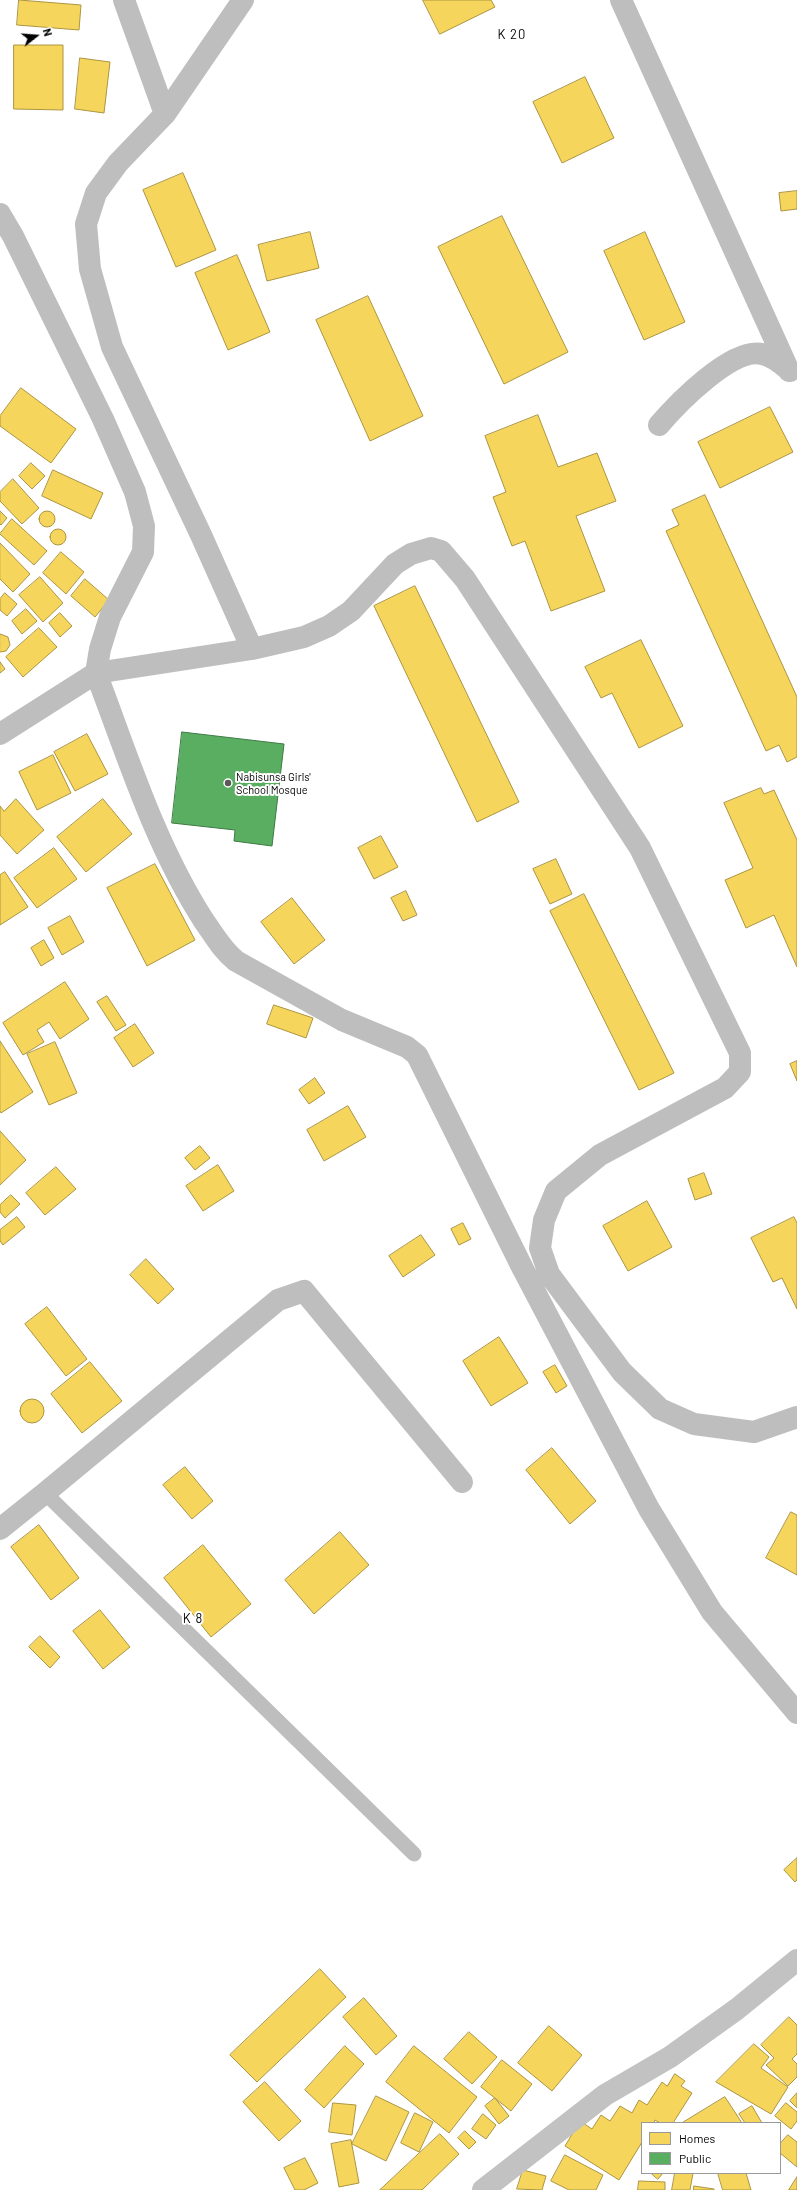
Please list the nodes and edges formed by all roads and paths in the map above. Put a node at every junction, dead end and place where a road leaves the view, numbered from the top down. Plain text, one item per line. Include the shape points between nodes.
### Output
1 (124, 0) edge
2 (243, 0) edge
3 (620, 0) edge
4 (164, 114) junction
5 (0, 214) edge
6 (793, 376) edge
7 (659, 425) dead end
8 (252, 649) junction
9 (96, 673) junction
10 (0, 734) edge
11 (797, 1417) edge
12 (462, 1482) dead end
13 (45, 1493) junction
14 (0, 1529) edge
15 (797, 1713) edge
16 (414, 1854) dead end
17 (797, 1960) edge
18 (483, 2190) edge

1 - 4 street
2 - 4 street
3 - 6 street
4 - 8 street via 118,164 96,193 86,224 90,269 112,347
5 - 9 street via 103,419 135,492 144,526 143,552 110,617
6 - 7 street via 775,359 761,353 741,356 699,383
8 - 9 street
8 - 11 street via 304,637 329,626 351,611 395,564 411,554 430,548 441,551 465,579 640,848 740,1052 740,1072 725,1088 600,1155 556,1191 544,1220 540,1248 549,1274 622,1372 660,1409 694,1424 754,1432
9 - 10 street
9 - 15 street via 151,817 173,866 194,905 226,953 250,970 342,1020 407,1047 417,1054 523,1268 649,1509 712,1612
12 - 13 street via 304,1292 278,1300
13 - 14 street
13 - 16 lane
17 - 18 street via 737,2009 670,2057 605,2095

